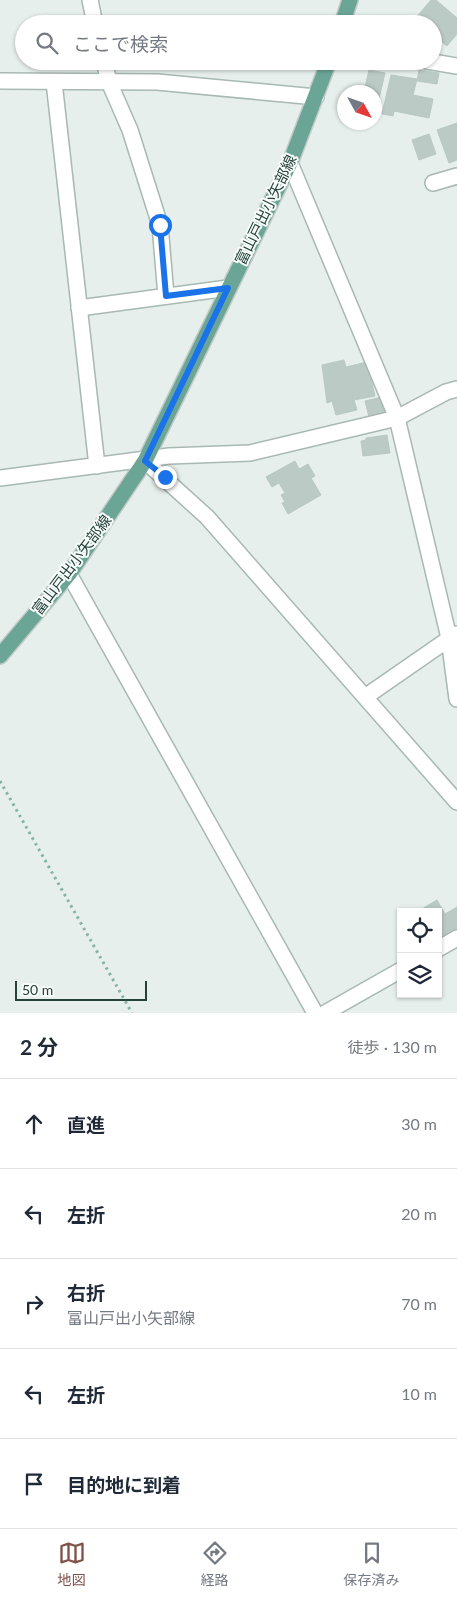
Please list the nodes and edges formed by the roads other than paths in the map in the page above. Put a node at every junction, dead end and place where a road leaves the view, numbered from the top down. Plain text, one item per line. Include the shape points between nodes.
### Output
1 (90, 0) edge
2 (350, 0) edge
3 (93, 15) edge
4 (345, 15) edge
5 (442, 64) edge
6 (457, 66) edge
7 (106, 70) edge
8 (325, 70) edge
9 (0, 81) edge
10 (54, 82) junction
11 (109, 82) junction
12 (316, 97) junction
13 (290, 163) junction
14 (457, 176) edge
15 (434, 183) dead end
16 (228, 288) junction
17 (166, 296) junction
18 (79, 308) junction
19 (457, 389) edge
20 (397, 418) junction
21 (145, 461) junction
22 (97, 466) junction
23 (0, 478) edge
24 (69, 574) junction
25 (453, 636) edge
26 (0, 656) edge
27 (365, 697) junction
28 (457, 698) edge
29 (457, 802) edge
30 (457, 938) edge
31 (442, 947) edge
32 (397, 972) edge
33 (315, 1013) edge
34 (325, 1013) edge

1 - 3 street
2 - 4 main road
5 - 6 street
7 - 11 street
8 - 12 main road, 富山戸出小矢部線
9 - 10 street
10 - 11 street
10 - 18 street
11 - 12 street via 157,82
11 - 17 street via 130,130 160,225
12 - 13 main road, 富山戸出小矢部線
13 - 16 main road, 富山戸出小矢部線
13 - 20 street
14 - 15 street
16 - 17 street
16 - 21 main road, 富山戸出小矢部線
17 - 18 street
18 - 22 street
19 - 20 street
20 - 21 street via 250,453 169,456
20 - 25 street
21 - 22 street
21 - 24 main road, 富山戸出小矢部線
21 - 27 street via 207,517
22 - 23 street
24 - 26 main road, 富山戸出小矢部線
24 - 33 street
25 - 27 street
25 - 28 street
27 - 29 street
30 - 31 street
32 - 34 street

